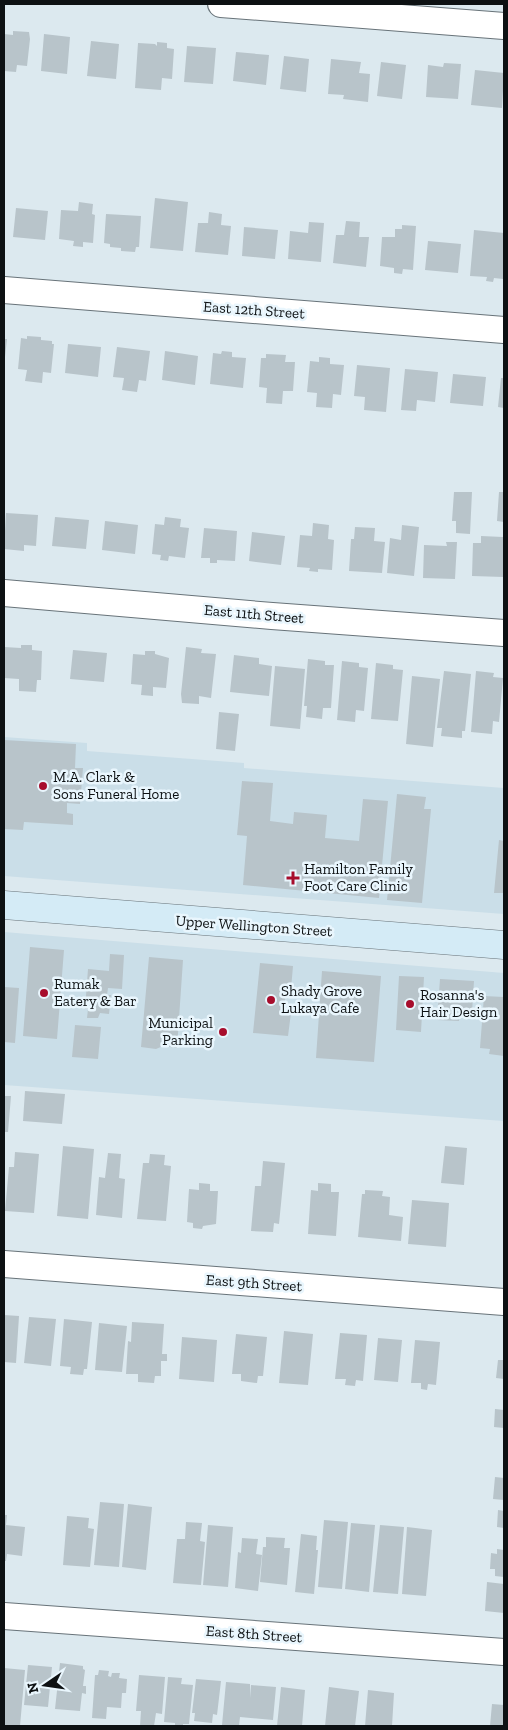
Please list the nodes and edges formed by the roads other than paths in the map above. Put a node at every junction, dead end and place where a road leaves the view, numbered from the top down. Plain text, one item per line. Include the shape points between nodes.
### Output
1 (221, 4) edge
2 (504, 26) edge
3 (4, 290) edge
4 (504, 330) edge
5 (4, 593) edge
6 (504, 633) edge
7 (4, 906) edge
8 (504, 945) edge
9 (4, 1264) edge
10 (504, 1302) edge
11 (4, 1616) edge
12 (504, 1652) edge

1 - 2 street
3 - 4 street, East 12th Street
5 - 6 street, East 11th Street
7 - 8 main road, Upper Wellington Street
9 - 10 street, East 9th Street
11 - 12 street, East 8th Street

